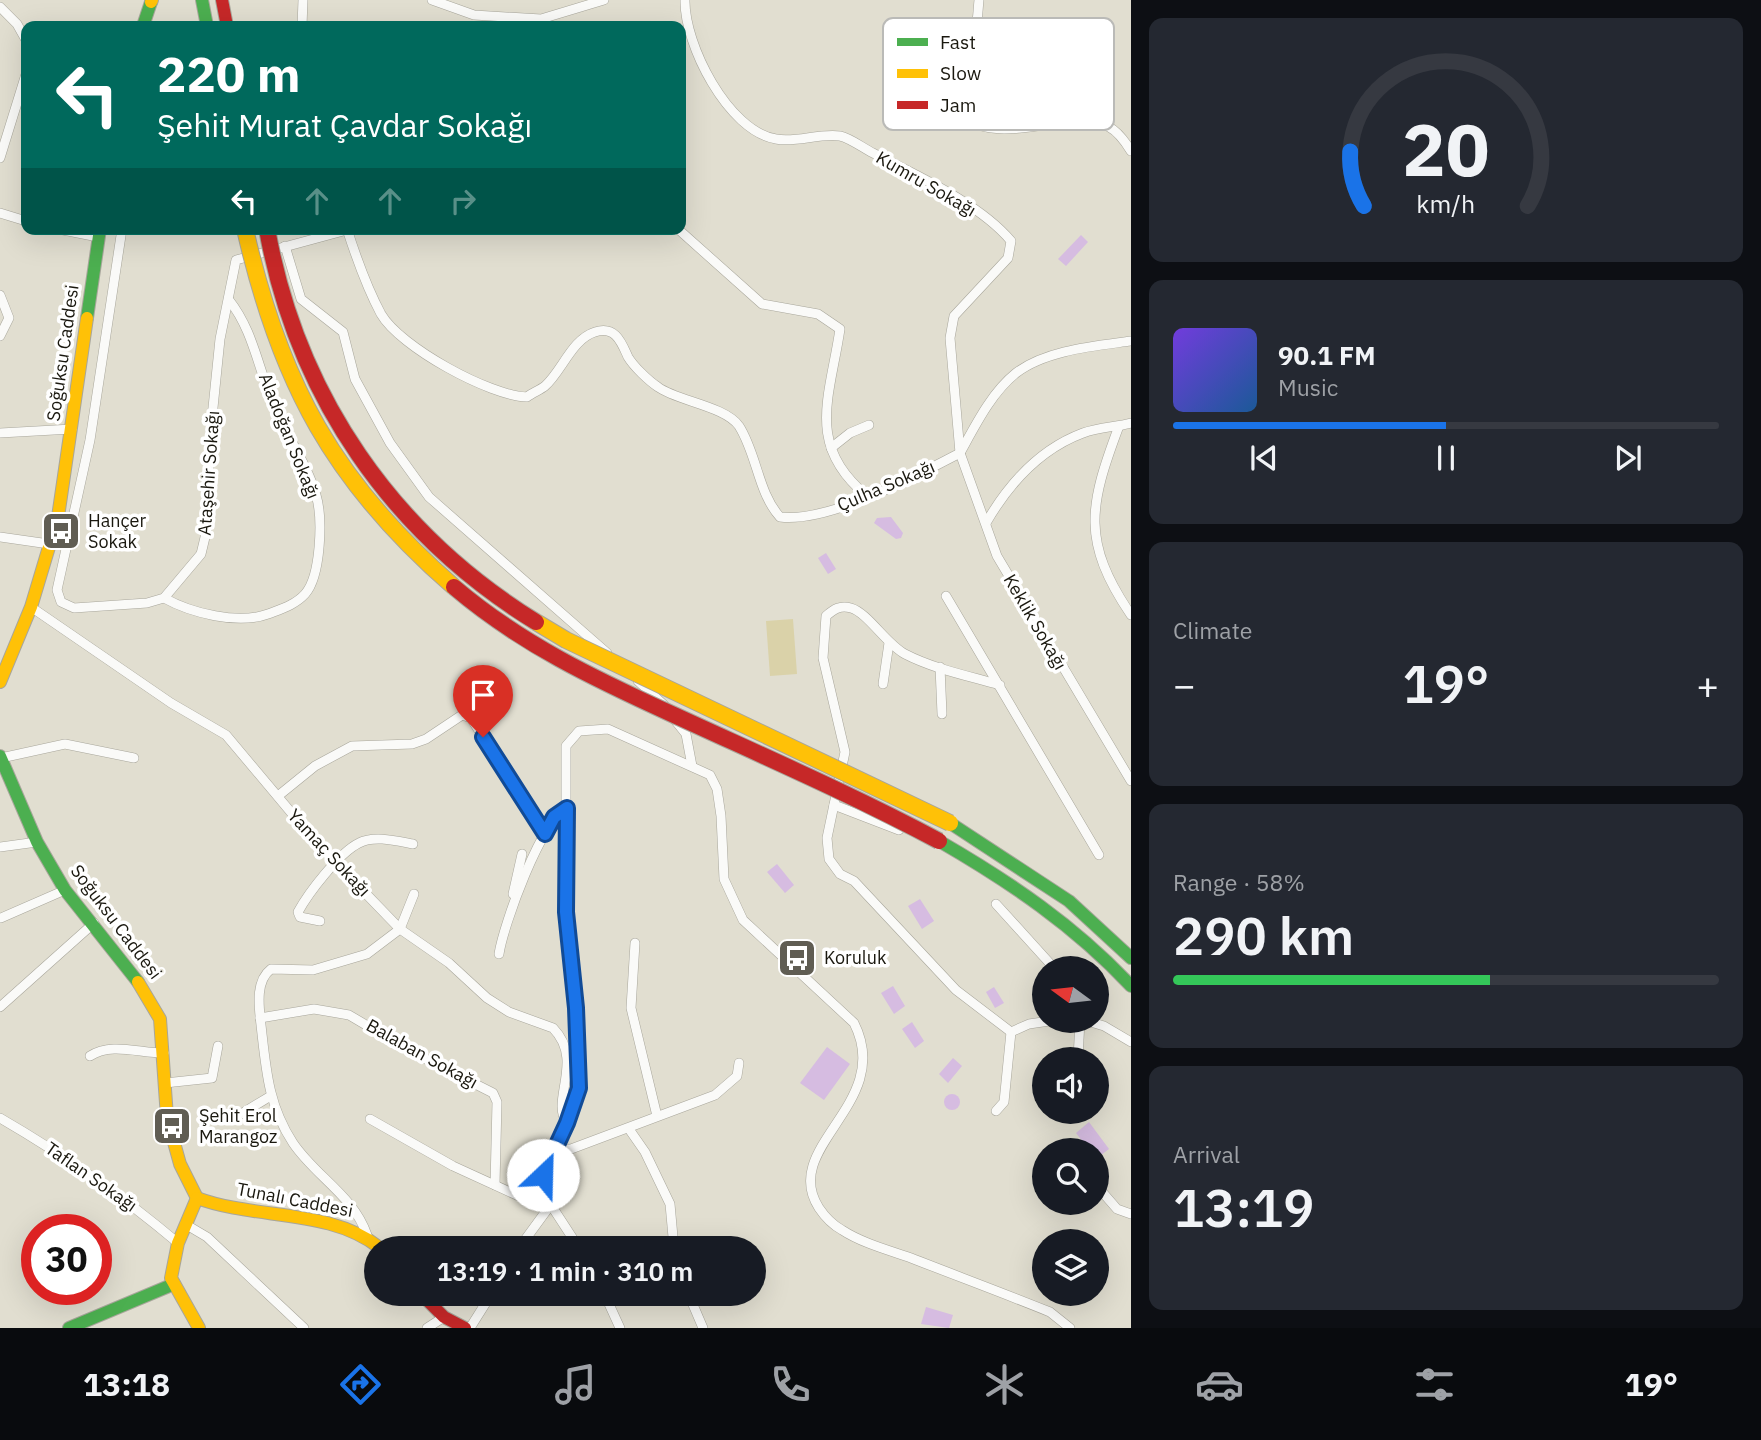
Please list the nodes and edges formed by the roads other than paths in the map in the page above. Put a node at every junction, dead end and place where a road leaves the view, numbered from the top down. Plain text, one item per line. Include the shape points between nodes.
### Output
1 (202, 0) edge
2 (222, 0) edge
3 (303, 0) edge
4 (432, 0) edge
5 (604, 0) edge
6 (685, 0) edge
7 (979, 0) edge
8 (151, 1) edge
9 (0, 7) edge
10 (977, 18) edge
11 (145, 21) edge
12 (206, 21) edge
13 (226, 21) edge
14 (302, 21) edge
15 (21, 31) edge
16 (21, 90) edge
17 (1112, 130) edge
18 (1131, 151) edge
19 (0, 158) edge
20 (0, 213) edge
21 (21, 219) edge
22 (99, 235) edge
23 (121, 235) edge
24 (245, 235) edge
25 (268, 235) edge
26 (328, 235) edge
27 (349, 235) edge
28 (685, 235) edge
29 (285, 246) junction
30 (0, 295) edge
31 (229, 300) junction
32 (0, 336) edge
33 (1131, 341) edge
34 (1131, 423) edge
35 (869, 425) dead end
36 (1119, 426) junction
37 (72, 429) junction
38 (0, 433) edge
39 (831, 448) junction
40 (960, 453) junction
41 (867, 496) junction
42 (986, 523) junction
43 (0, 537) edge
44 (49, 544) junction
45 (946, 596) dead end
46 (164, 598) junction
47 (31, 607) junction
48 (1131, 615) edge
49 (889, 643) junction
50 (940, 667) junction
51 (2, 673) edge
52 (883, 684) dead end
53 (1000, 685) junction
54 (942, 714) dead end
55 (0, 757) edge
56 (134, 758) dead end
57 (692, 766) junction
58 (1131, 781) edge
59 (278, 796) junction
60 (834, 806) junction
61 (567, 808) junction
62 (899, 830) dead end
63 (545, 834) junction
64 (37, 842) junction
65 (413, 844) dead end
66 (0, 848) edge
67 (522, 854) dead end
68 (1099, 855) dead end
69 (337, 864) junction
70 (65, 890) junction
71 (414, 894) dead end
72 (996, 904) dead end
73 (511, 909) junction
74 (1, 918) edge
75 (320, 921) dead end
76 (94, 923) junction
77 (400, 929) junction
78 (635, 943) dead end
79 (499, 954) dead end
80 (1043, 956) edge
81 (1131, 958) edge
82 (1131, 986) edge
83 (0, 1007) edge
84 (260, 1018) junction
85 (1032, 1024) edge
86 (1110, 1030) edge
87 (1011, 1032) junction
88 (1131, 1042) edge
89 (218, 1046) dead end
90 (164, 1053) junction
91 (90, 1056) dead end
92 (739, 1063) dead end
93 (164, 1083) junction
94 (270, 1097) junction
95 (996, 1111) dead end
96 (236, 1116) dead end
97 (657, 1116) junction
98 (0, 1118) edge
99 (370, 1119) dead end
100 (567, 1123) junction
101 (629, 1129) junction
102 (555, 1149) junction
103 (495, 1185) junction
104 (197, 1198) junction
105 (1109, 1200) edge
106 (549, 1207) junction
107 (1131, 1214) edge
108 (185, 1224) junction
109 (368, 1235) joint
110 (528, 1236) edge
111 (570, 1236) edge
112 (673, 1236) edge
113 (178, 1242) junction
114 (174, 1284) junction
115 (433, 1306) edge
116 (483, 1306) edge
117 (610, 1306) edge
118 (694, 1306) edge
119 (444, 1317) junction
120 (69, 1328) edge
121 (200, 1328) edge
122 (304, 1328) edge
123 (427, 1328) edge
124 (468, 1328) edge
125 (620, 1328) edge
126 (703, 1328) edge
127 (1070, 1328) edge

1 - 12 main road
2 - 13 main road
3 - 14 street
4 - 5 street via 474,15 541,19
6 - 40 street, Kumru Sokağı via 687,26 701,62 744,123 775,139 841,136 933,185 999,227 1011,241 1008,258 954,316 950,338
7 - 10 street
8 - 11 main road
9 - 15 street
16 - 19 street
17 - 18 street
20 - 21 street
22 - 37 main road, Soğuksu Caddesi
23 - 46 street via 90,440 57,590 61,602 74,608
24 - 82 main road, bridge via 278,347 319,430 364,494 442,576 493,619 559,661 939,841 998,874 1064,923
25 - 81 main road, bridge via 290,326 320,388 373,473 424,534 463,571 566,640 950,824 1069,901
26 - 29 street, Ataşehir Sokağı
27 - 41 street, Çulha Sokağı via 383,316 426,356 495,391 527,397 545,386 586,336 597,330 613,333 656,386 737,423 769,505 780,517 793,519 841,508
28 - 39 street via 762,304 818,314 840,329 825,418
29 - 31 street, Ataşehir Sokağı via 236,260
29 - 57 street via 302,299 343,332 355,379 390,443 429,497 661,701 686,734
30 - 32 street via 9,318
31 - 46 street, Ataşehir Sokağı via 220,339 210,438 208,529 201,554
31 - 46 street, Aladoğan Sokağı via 244,319 273,404 317,496 315,578 288,607 256,618 217,615
33 - 40 street via 1047,359 1017,373 984,411
34 - 36 street
35 - 39 street
36 - 42 street via 1086,432 1054,446 1004,493
36 - 48 street via 1101,473 1094,521 1098,555
37 - 38 street
37 - 44 main road, Soğuksu Caddesi via 58,517
39 - 41 street via 839,469
40 - 41 street, Çulha Sokağı
40 - 42 street, Keklik Sokağı
42 - 58 street, Keklik Sokağı via 996,556
43 - 44 street
44 - 47 main road, Soğuksu Caddesi
45 - 53 street
47 - 51 main road, Soğuksu Caddesi
47 - 59 street, Yamaç Sokağı via 226,735
49 - 50 street
49 - 52 street
49 - 60 street via 849,607 835,608 826,616 823,658 845,751
50 - 53 street
50 - 54 street
53 - 68 street
55 - 56 street via 65,744
55 - 64 main road, Soğuksu Caddesi
57 - 61 street via 608,729 579,732 566,746
57 - 127 street via 710,775 717,789 724,879 743,920 854,1023 863,1041 864,1066 858,1089 811,1168 818,1206 842,1231 1050,1312
59 - 63 street via 315,766 352,746 412,744 462,715 471,718
59 - 69 street, Yamaç Sokağı
60 - 62 street
60 - 87 street via 827,838 834,868 854,881 956,990
61 - 63 street via 554,817
61 - 100 street via 566,912 579,1088
63 - 73 street
64 - 66 street
64 - 70 main road, Soğuksu Caddesi
65 - 69 street via 360,842
67 - 73 street
69 - 75 street via 298,912 300,917
69 - 77 street, Yamaç Sokağı
70 - 74 street
70 - 76 main road, Soğuksu Caddesi
71 - 77 street
72 - 80 street
73 - 79 street
76 - 83 street
76 - 90 main road, Soğuksu Caddesi via 134,974 160,1019
77 - 84 street via 367,954 344,962 313,970 271,969 261,984
77 - 100 street, Yamaç Sokağı via 449,963 487,998 509,1012 547,1024 559,1034 569,1066 562,1110
78 - 97 street via 631,1008
84 - 94 street
84 - 103 street, Balaban Sokağı via 314,1009 349,1015 493,1093 497,1102
85 - 87 street
86 - 88 street
87 - 95 street via 1004,1102
89 - 93 street via 212,1078
90 - 91 street via 112,1048
90 - 93 main road, Soğuksu Caddesi
92 - 97 street via 737,1076 721,1091
93 - 104 main road, Soğuksu Caddesi via 167,1117 180,1164
94 - 96 street
94 - 109 street via 294,1144 352,1204
97 - 101 street
98 - 113 street, Taflan Sokağı via 110,1187
99 - 103 street
100 - 102 street
101 - 102 street via 571,1149
101 - 112 street via 670,1204
102 - 106 street via 543,1175
103 - 106 street
104 - 108 main road
104 - 109 main road, Tunalı Caddesi
105 - 107 street
106 - 110 street
106 - 111 street
108 - 113 main road
108 - 122 street via 207,1237
113 - 114 main road via 171,1268
114 - 120 main road
114 - 121 main road
115 - 119 main road
116 - 124 street
117 - 125 street
118 - 126 street
119 - 123 street
119 - 124 main road

